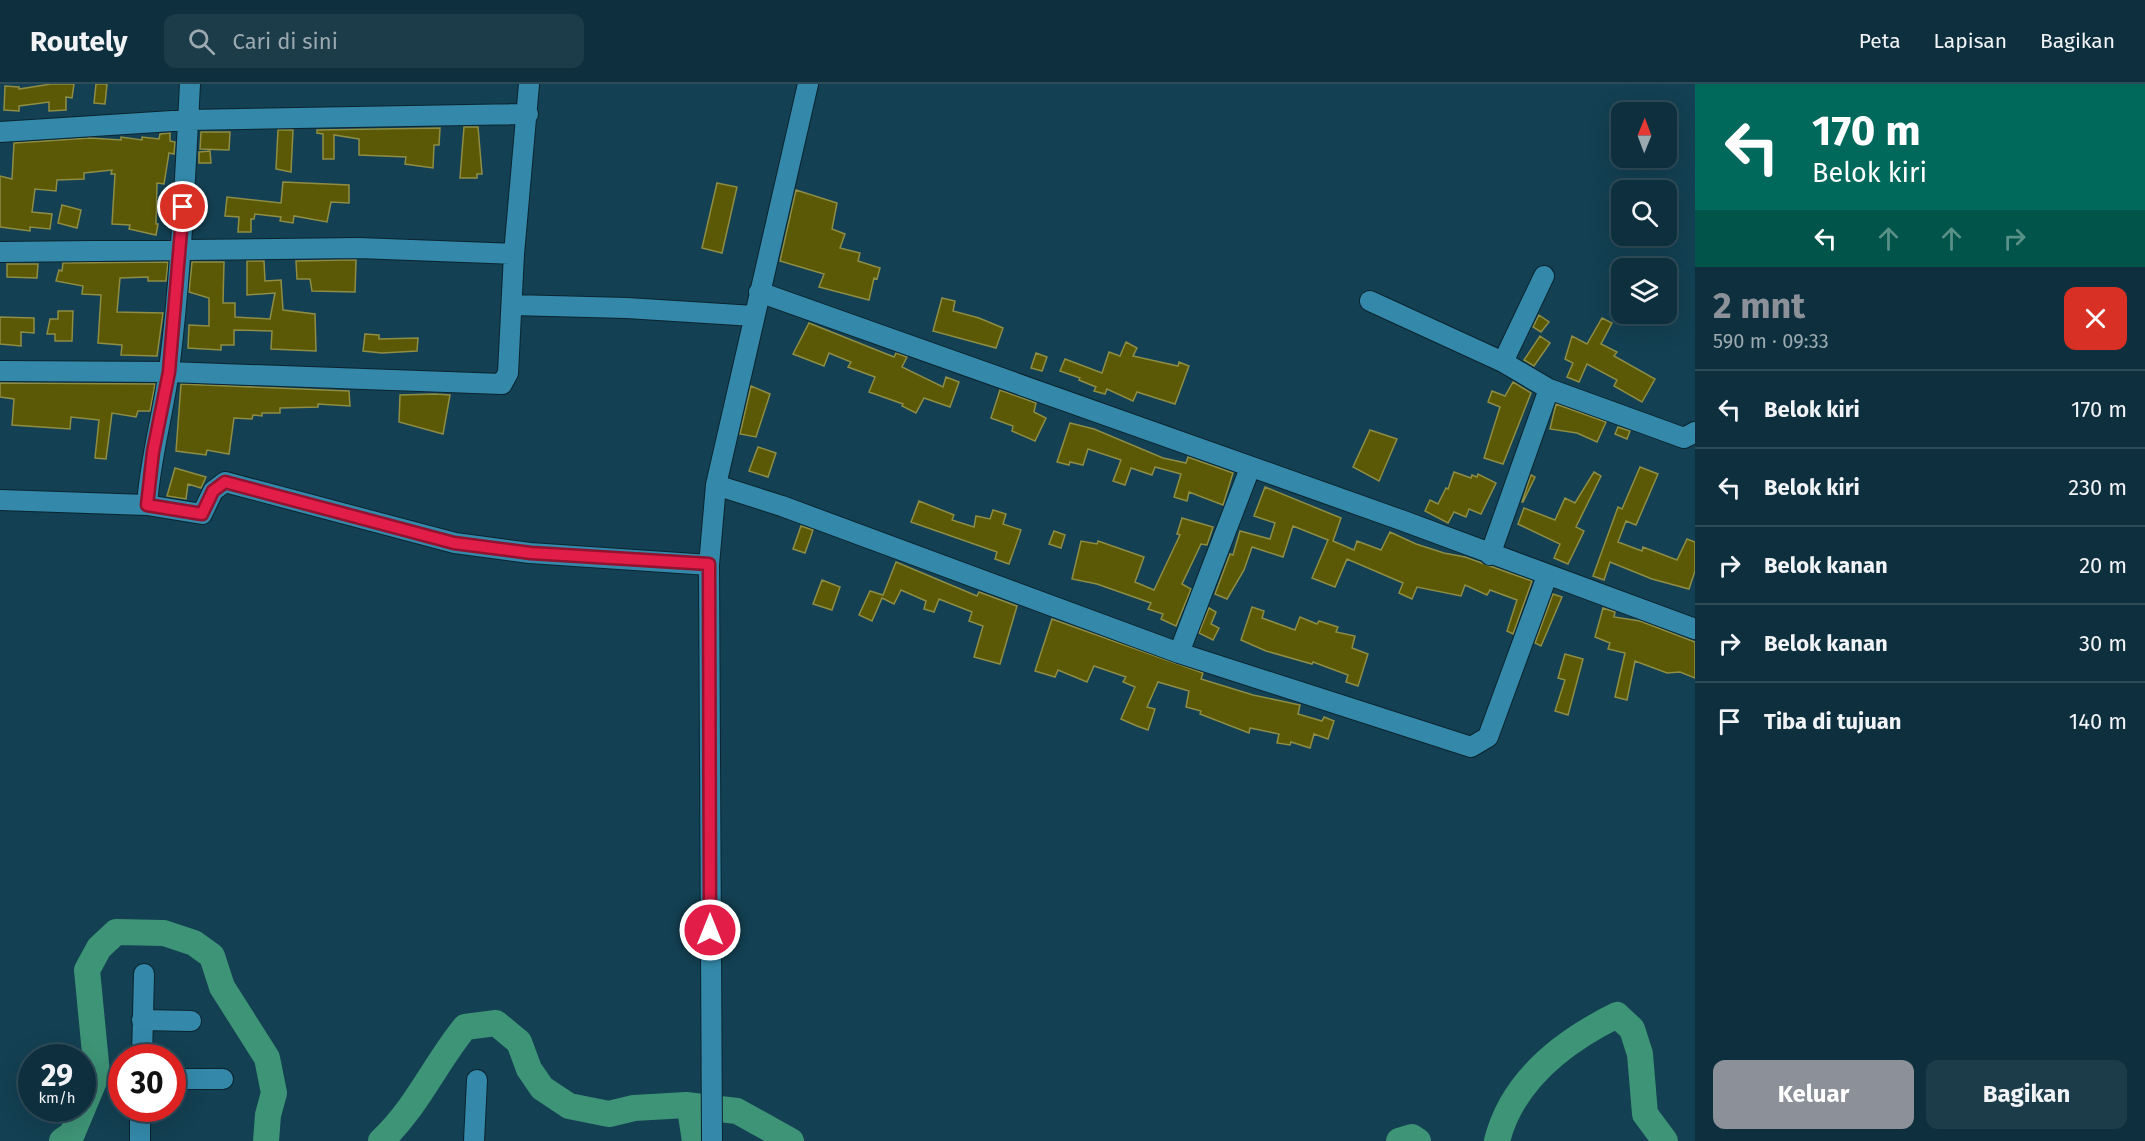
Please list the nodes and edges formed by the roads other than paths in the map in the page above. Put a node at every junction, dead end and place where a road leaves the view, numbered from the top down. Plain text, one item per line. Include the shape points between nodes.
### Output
1 (190, 84) edge
2 (529, 84) edge
3 (808, 84) edge
4 (528, 114) junction
5 (188, 120) junction
6 (0, 132) edge
7 (181, 250) junction
8 (0, 252) edge
9 (514, 254) junction
10 (1544, 276) dead end
11 (759, 292) junction
12 (1370, 301) dead end
13 (512, 305) junction
14 (754, 316) junction
15 (1503, 362) junction
16 (0, 372) edge
17 (169, 372) junction
18 (1549, 389) junction
19 (1695, 432) edge
20 (1250, 468) junction
21 (716, 485) junction
22 (0, 500) edge
23 (147, 505) junction
24 (1490, 555) junction
25 (709, 564) junction
26 (1547, 576) junction
27 (1695, 629) edge
28 (1179, 653) junction
29 (144, 974) dead end
30 (142, 1020) junction
31 (191, 1021) dead end
32 (142, 1044) edge
33 (186, 1079) edge
34 (223, 1079) dead end
35 (477, 1080) dead end
36 (141, 1122) edge
37 (140, 1141) edge
38 (474, 1141) edge
39 (712, 1141) edge

1 - 5 street
2 - 4 street
3 - 11 street
4 - 5 street
4 - 9 street
5 - 6 street
5 - 7 street
7 - 8 street
7 - 9 street via 359,248
7 - 17 street
9 - 13 street
10 - 15 street
11 - 14 street
11 - 20 street
12 - 15 street
13 - 14 street
13 - 17 street via 508,373 502,384 493,386
14 - 21 street
15 - 18 street
16 - 17 street
17 - 23 street
18 - 19 street via 1684,438
18 - 24 street
20 - 24 street
20 - 28 street
21 - 25 street
21 - 28 street
22 - 23 street
23 - 25 street via 202,514 213,491 225,482 454,543 531,553
24 - 26 street
25 - 39 street
26 - 27 street
26 - 28 street via 1488,737 1471,747
29 - 30 street
30 - 31 street
30 - 32 street
33 - 34 street
35 - 38 street
36 - 37 street

